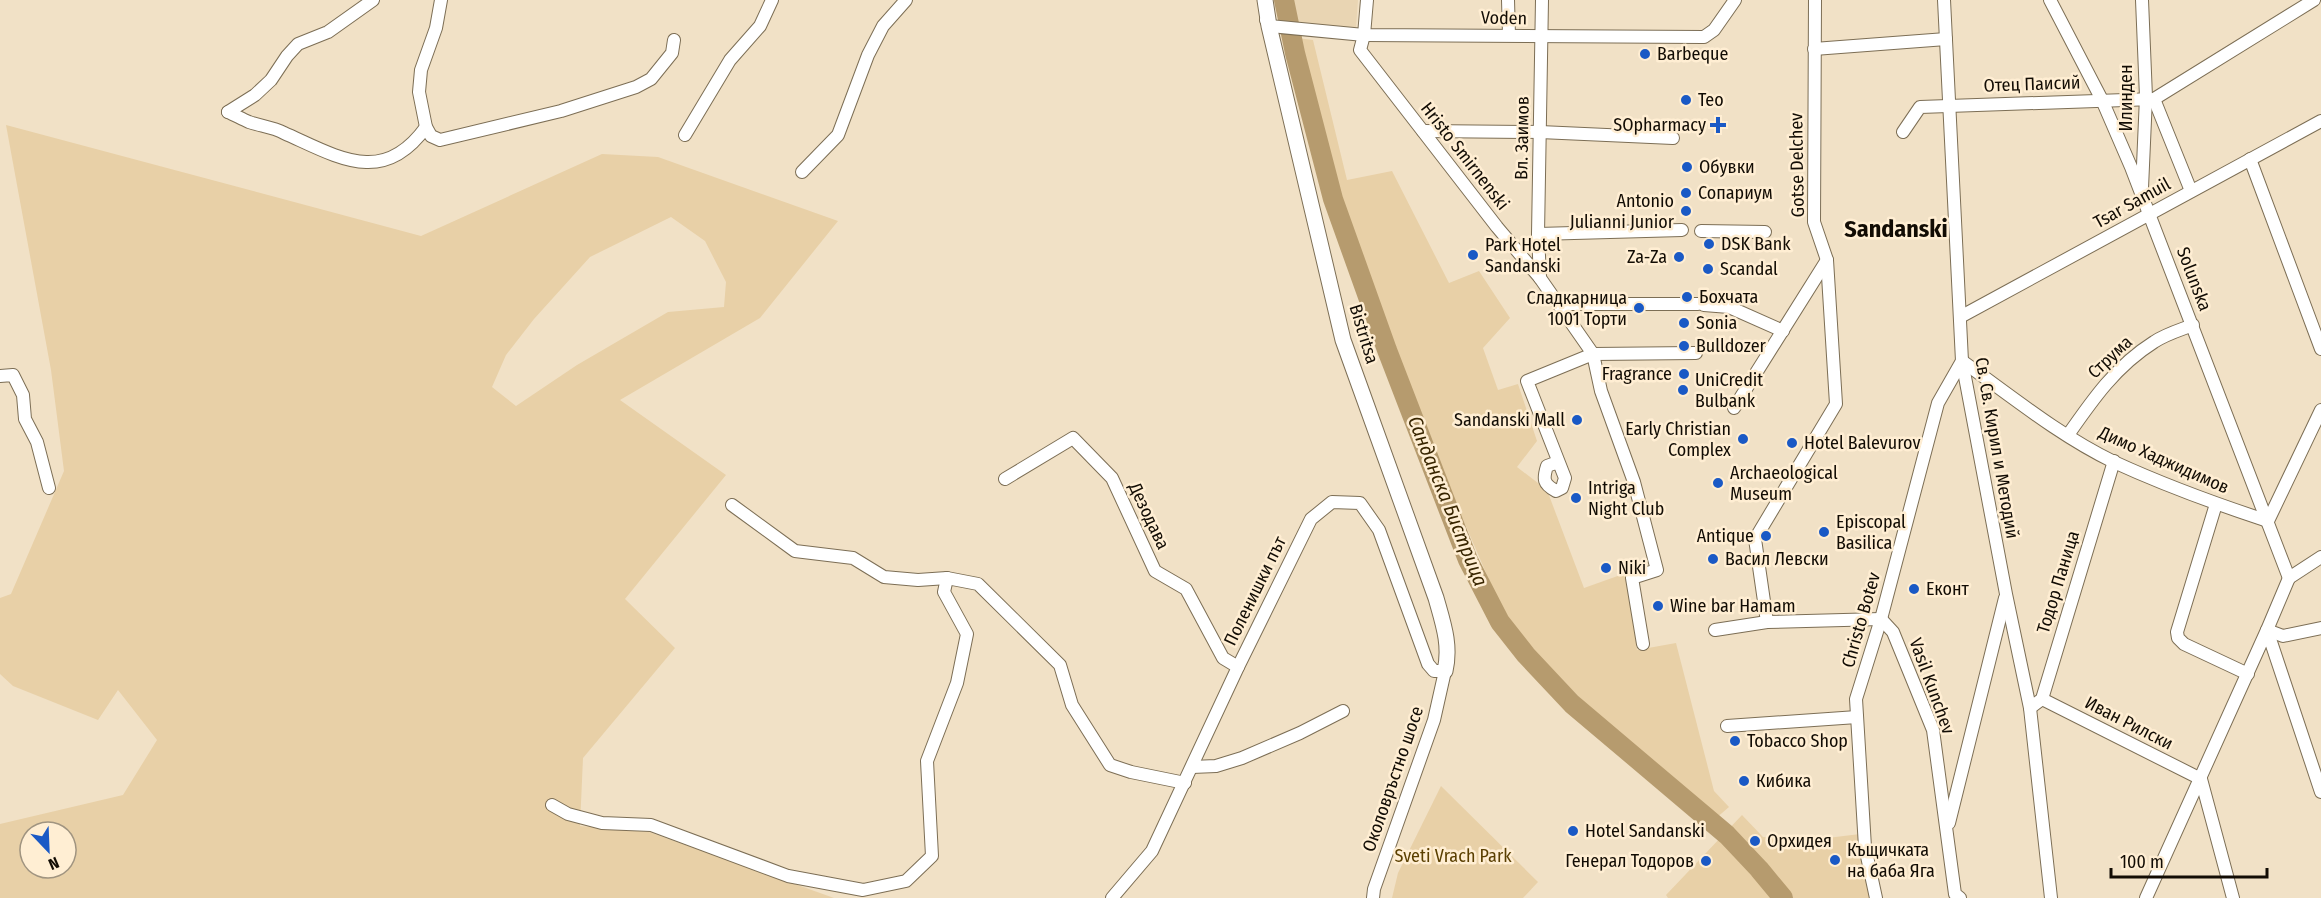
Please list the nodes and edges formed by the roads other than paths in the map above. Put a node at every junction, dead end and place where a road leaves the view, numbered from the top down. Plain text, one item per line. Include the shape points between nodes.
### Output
1 (373, 0) edge
2 (441, 0) edge
3 (772, 0) edge
4 (906, 0) edge
5 (1258, 0) edge
6 (1265, 0) edge
7 (1367, 0) edge
8 (1508, 0) edge
9 (1542, 0) edge
10 (1735, 0) edge
11 (1815, 0) edge
12 (1944, 0) edge
13 (2050, 0) edge
14 (2142, 0) edge
15 (2315, 0) edge
16 (2321, 6) edge
17 (1274, 26) junction
18 (1364, 35) junction
19 (1509, 35) junction
20 (1542, 37) junction
21 (1946, 39) junction
22 (674, 40) dead end
23 (1814, 49) junction
24 (2150, 98) junction
25 (2102, 100) junction
26 (1950, 105) junction
27 (2321, 121) edge
28 (426, 127) junction
29 (1423, 131) junction
30 (1540, 132) junction
31 (1903, 132) dead end
32 (685, 135) dead end
33 (1673, 138) dead end
34 (2250, 159) junction
35 (802, 172) dead end
36 (2191, 191) junction
37 (2141, 195) junction
38 (2149, 214) junction
39 (1682, 230) dead end
40 (1701, 231) dead end
41 (1765, 232) dead end
42 (1538, 234) junction
43 (1827, 260) junction
44 (1540, 278) junction
45 (1559, 304) junction
46 (1960, 317) junction
47 (2193, 325) junction
48 (1783, 331) junction
49 (2321, 349) edge
50 (1696, 353) dead end
51 (1593, 354) junction
52 (1962, 361) junction
53 (0, 376) edge
54 (1734, 408) dead end
55 (2321, 410) edge
56 (2068, 435) junction
57 (2114, 461) junction
58 (1558, 462) dead end
59 (1005, 479) dead end
60 (49, 488) dead end
61 (2216, 504) junction
62 (732, 505) dead end
63 (2268, 521) junction
64 (2321, 557) edge
65 (947, 578) junction
66 (2289, 578) junction
67 (2006, 594) junction
68 (1881, 619) junction
69 (1767, 621) junction
70 (2321, 628) edge
71 (1715, 630) dead end
72 (2267, 630) junction
73 (1643, 644) dead end
74 (1238, 667) junction
75 (1445, 671) junction
76 (2248, 674) junction
77 (2042, 699) junction
78 (2030, 708) junction
79 (1343, 711) dead end
80 (1857, 717) junction
81 (1727, 726) dead end
82 (1192, 767) junction
83 (2201, 779) junction
84 (1185, 783) junction
85 (2321, 792) edge
86 (552, 805) dead end
87 (1947, 831) junction
88 (1112, 898) edge
89 (1373, 898) edge
90 (1876, 898) edge
91 (1960, 898) edge
92 (2050, 898) edge
93 (2146, 898) edge
94 (2234, 898) edge

1 - 28 street via 328,32 298,44 271,80 228,112 282,131 322,152 368,164 394,157 415,143
2 - 28 street via 418,92
3 - 32 street via 760,26 730,60
4 - 35 street via 883,26 868,55 838,135
5 - 17 street
6 - 17 street, Bistritsa
7 - 18 street
8 - 19 street
9 - 20 street, Вл. Заимов
10 - 20 street, Voden via 1714,30 1704,37
11 - 23 street, Gotse Delchev
12 - 21 street, Св. Св. Кирил и Методий
13 - 25 street, Solunska
14 - 24 street, Илинден
15 - 16 street
15 - 24 street
17 - 18 street, Voden
17 - 75 street, Bistritsa via 1343,340 1436,598 1448,639
18 - 19 street, Voden
18 - 29 street, Hristo Smirnenski via 1360,50
19 - 20 street, Voden
20 - 30 street, Вл. Заимов
21 - 23 street
21 - 26 street, Св. Св. Кирил и Методий
22 - 28 street via 672,53 651,80 636,87 561,111 440,140
23 - 43 street, Gotse Delchev via 1814,222
24 - 25 street, Отец Паисий
24 - 36 street
24 - 37 street, Илинден
25 - 26 street, Отец Паисий
25 - 37 street, Solunska
26 - 31 street, Отец Паисий via 1920,107
26 - 46 street, Св. Св. Кирил и Методий
27 - 34 street, Tsar Samuil
29 - 30 street
29 - 44 street, Hristo Smirnenski
30 - 33 street
30 - 42 street, Вл. Заимов
34 - 36 street, Tsar Samuil
34 - 49 street
36 - 38 street, Tsar Samuil
37 - 38 street, Solunska
38 - 46 street, Tsar Samuil
38 - 47 street, Solunska
39 - 42 street
40 - 41 street
42 - 44 street, Вл. Заимов
43 - 48 street
43 - 69 street, Gotse Delchev via 1836,404 1755,538
44 - 45 street, Hristo Smirnenski
45 - 48 street via 1729,307
45 - 51 street, Hristo Smirnenski
46 - 52 street, Св. Св. Кирил и Методий
47 - 56 street, Струма via 2156,341 2129,361 2101,388
47 - 63 street, Solunska
48 - 54 street
50 - 51 street
51 - 58 street via 1527,381
51 - 73 street via 1657,570 1632,578
52 - 56 street, Димо Хаджидимов
52 - 67 street, Св. Св. Кирил и Методий
52 - 68 street, Christo Botev via 1938,403
53 - 60 street via 13,375 23,395 26,419 37,442
55 - 63 street
56 - 57 street, Димо Хаджидимов
57 - 61 street, Димо Хаджидимов
57 - 77 street, Тодор Паница
59 - 74 street, Дезодава via 1073,438 1112,478 1155,572 1186,589 1223,657
61 - 63 street, Димо Хаджидимов
61 - 76 street via 2178,638
62 - 65 street via 795,551 853,558 884,577
63 - 66 street, Solunska
64 - 66 street
65 - 84 street via 978,584 1060,665 1072,705 1110,765
65 - 86 street via 944,592 967,634 957,683 927,761 932,856 906,881 863,890 788,876 651,825 602,823 567,814
66 - 72 street
67 - 78 street, Св. Св. Кирил и Методий
67 - 87 street
68 - 69 street
68 - 80 street, Christo Botev via 1856,699
68 - 87 street, Vasil Kunchev via 1893,632 1933,730
69 - 71 street
70 - 72 street via 2283,636
72 - 76 street
72 - 85 street
74 - 75 street, Поленишки път via 1311,519 1332,502 1359,503 1379,530 1428,664 1434,671
74 - 82 street, Поленишки път
75 - 89 street, Околовръстно шосе via 1434,720
76 - 83 street
77 - 78 street
77 - 83 street, Иван Рилски
78 - 92 street, Св. Св. Кирил и Методий
79 - 82 street via 1242,758 1216,766
80 - 81 street
80 - 90 street, Christo Botev via 1866,847
82 - 84 street, Поленишки път
83 - 93 street
83 - 94 street
84 - 88 street, Поленишки път via 1152,851
87 - 91 street, Vasil Kunchev via 1955,894

